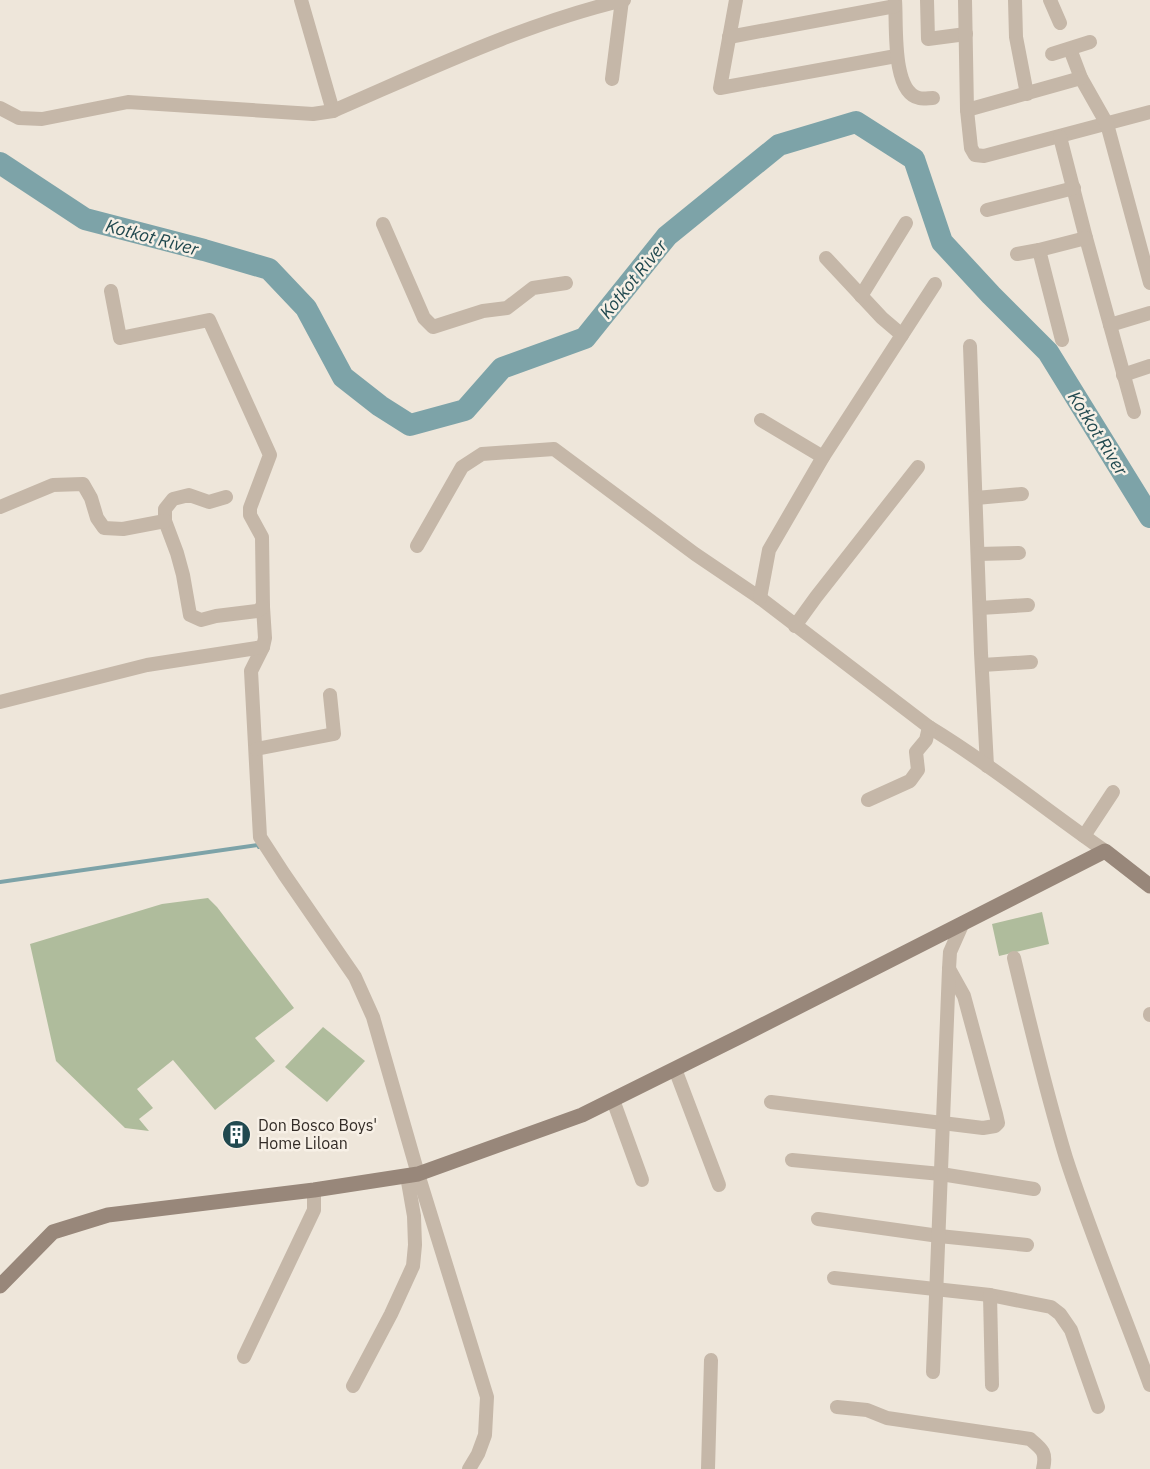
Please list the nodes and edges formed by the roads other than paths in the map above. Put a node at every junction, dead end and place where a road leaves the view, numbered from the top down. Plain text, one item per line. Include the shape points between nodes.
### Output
1 (301, 0) edge
2 (623, 0) edge
3 (736, 0) edge
4 (927, 0) edge
5 (965, 0) edge
6 (1015, 0) edge
7 (1050, 0) edge
8 (895, 3) edge
9 (1060, 23) dead end
10 (966, 34) junction
11 (729, 38) junction
12 (1090, 42) dead end
13 (1070, 49) junction
14 (1052, 54) dead end
15 (896, 56) junction
16 (1081, 78) junction
17 (612, 79) dead end
18 (1027, 94) junction
19 (933, 98) dead end
20 (0, 108) edge
21 (967, 110) junction
22 (333, 111) junction
23 (1150, 112) edge
24 (1107, 124) junction
25 (1060, 137) junction
26 (1074, 188) junction
27 (987, 210) dead end
28 (906, 223) dead end
29 (383, 224) dead end
30 (1086, 238) junction
31 (1039, 250) junction
32 (1017, 254) dead end
33 (826, 258) dead end
34 (566, 283) dead end
35 (1150, 283) edge
36 (935, 284) dead end
37 (111, 291) dead end
38 (861, 296) junction
39 (1150, 313) edge
40 (1110, 325) junction
41 (903, 335) junction
42 (1062, 340) dead end
43 (970, 346) dead end
44 (1150, 366) edge
45 (1123, 375) junction
46 (1134, 412) dead end
47 (761, 420) dead end
48 (823, 458) junction
49 (918, 467) dead end
50 (1022, 494) dead end
51 (226, 496) dead end
52 (976, 498) junction
53 (0, 507) edge
54 (165, 520) junction
55 (417, 546) dead end
56 (1019, 553) dead end
57 (978, 554) junction
58 (760, 598) junction
59 (1028, 605) dead end
60 (263, 607) junction
61 (980, 608) junction
62 (795, 626) junction
63 (263, 647) junction
64 (1031, 662) dead end
65 (982, 665) junction
66 (330, 695) dead end
67 (0, 702) edge
68 (929, 727) junction
69 (256, 748) junction
70 (987, 766) junction
71 (1113, 792) dead end
72 (868, 800) dead end
73 (1084, 836) junction
74 (1105, 851) junction
75 (1150, 886) edge
76 (962, 925) junction
77 (1014, 958) dead end
78 (949, 969) junction
79 (675, 1069) junction
80 (613, 1100) junction
81 (771, 1102) dead end
82 (943, 1124) junction
83 (792, 1160) dead end
84 (941, 1174) junction
85 (412, 1175) junction
86 (642, 1180) dead end
87 (719, 1185) dead end
88 (1034, 1189) dead end
89 (314, 1190) junction
90 (818, 1219) dead end
91 (939, 1236) junction
92 (1027, 1245) dead end
93 (834, 1278) dead end
94 (0, 1286) edge
95 (937, 1289) junction
96 (990, 1295) junction
97 (244, 1357) dead end
98 (711, 1360) dead end
99 (933, 1372) dead end
100 (992, 1385) dead end
101 (1150, 1385) edge
102 (353, 1386) dead end
103 (837, 1407) dead end
104 (1098, 1407) dead end
105 (469, 1469) edge
106 (708, 1469) edge
107 (1043, 1469) edge

1 - 22 street
2 - 17 street
2 - 22 street via 451,58
3 - 11 street
4 - 10 street via 928,39
5 - 10 street
6 - 18 street via 1016,37
7 - 9 street
8 - 11 street
8 - 15 street
10 - 21 street
11 - 15 street via 720,88
12 - 13 street
13 - 14 street
13 - 16 street
15 - 19 street via 909,91 917,98
16 - 18 street
16 - 24 street
18 - 21 street
20 - 22 street via 19,118 42,119 128,102 313,114
21 - 25 street via 975,155
23 - 24 street
24 - 25 street
24 - 35 street
25 - 26 street
26 - 27 street
26 - 30 street
28 - 38 street
29 - 34 street via 424,318 433,327 483,311 507,309 533,288
30 - 31 street
30 - 40 street
31 - 32 street
31 - 42 street
33 - 38 street
36 - 41 street
37 - 60 street via 120,338 209,320 270,455 250,508 262,537
38 - 41 street
39 - 40 street
40 - 45 street
41 - 48 street
43 - 52 street
44 - 45 street
45 - 46 street
47 - 48 street
48 - 58 street via 769,550
49 - 62 street
50 - 52 street
51 - 54 street via 209,502 189,495 173,499 165,509
52 - 57 street
53 - 54 street via 53,485 83,484 104,528 123,529
54 - 60 street via 183,575 190,615 201,620
55 - 58 street via 462,467 482,454 554,449
56 - 57 street
57 - 61 street
58 - 62 street
59 - 61 street
60 - 63 street
61 - 65 street
62 - 68 street
63 - 67 street via 147,665
63 - 69 street via 251,671
64 - 65 street
65 - 70 street
66 - 69 street via 334,734
68 - 70 street
68 - 72 street via 926,740 916,752 918,770 910,781
69 - 85 street via 260,837 355,977 373,1017
70 - 73 street
71 - 73 street
73 - 74 street
74 - 75 street
74 - 76 street
76 - 78 street via 950,952
76 - 79 street
77 - 101 street via 1066,1158
78 - 82 street
78 - 82 street via 964,996 998,1123 983,1128
79 - 80 street
79 - 87 street
80 - 85 street via 582,1115
80 - 86 street
81 - 82 street
82 - 84 street
83 - 84 street
84 - 88 street
84 - 91 street
85 - 89 street
85 - 102 street via 413,1266
85 - 105 street via 487,1396 485,1435
89 - 94 street via 97,1218 53,1232
89 - 97 street via 314,1210
90 - 91 street
91 - 92 street
91 - 95 street
93 - 95 street
95 - 96 street
95 - 99 street
96 - 100 street
96 - 104 street via 1051,1307 1060,1314 1071,1330
98 - 106 street
103 - 107 street via 1030,1439 1046,1459

